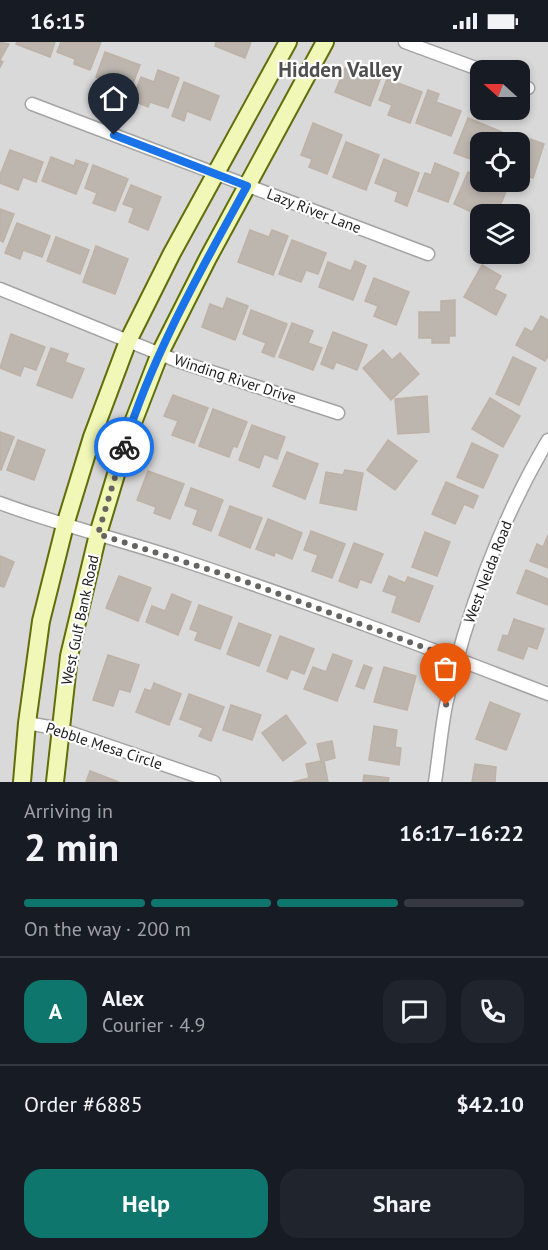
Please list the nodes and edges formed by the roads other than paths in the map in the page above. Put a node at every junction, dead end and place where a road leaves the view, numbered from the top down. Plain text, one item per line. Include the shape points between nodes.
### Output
1 (288, 42) edge
2 (326, 42) edge
3 (405, 42) edge
4 (470, 66) edge
5 (32, 104) dead end
6 (216, 174) junction
7 (247, 186) junction
8 (428, 254) dead end
9 (0, 289) edge
10 (128, 340) junction
11 (160, 353) junction
12 (338, 413) dead end
13 (548, 440) edge
14 (0, 503) edge
15 (65, 525) junction
16 (98, 534) junction
17 (458, 660) junction
18 (548, 694) edge
19 (27, 723) junction
20 (60, 729) junction
21 (22, 782) edge
22 (55, 782) edge
23 (214, 782) edge
24 (435, 782) edge

1 - 6 main road
2 - 7 main road, West Gulf Bank Road
3 - 4 street
5 - 6 street, Lazy River Lane
6 - 7 street, Lazy River Lane
6 - 10 main road
7 - 8 street, Lazy River Lane
7 - 11 main road, West Gulf Bank Road
9 - 10 street, Winding River Drive
10 - 11 street, Winding River Drive
10 - 15 main road
11 - 12 street, Winding River Drive
11 - 16 main road, West Gulf Bank Road via 127,438
13 - 17 street, West Nelda Road via 491,559
14 - 15 street
15 - 16 street
15 - 19 main road via 41,621
16 - 17 street via 241,580
16 - 20 main road, West Gulf Bank Road via 69,656
17 - 18 street
17 - 24 street, West Nelda Road via 446,705
19 - 20 street, Pebble Mesa Circle
19 - 21 main road
20 - 22 main road, West Gulf Bank Road
20 - 23 street, Pebble Mesa Circle

